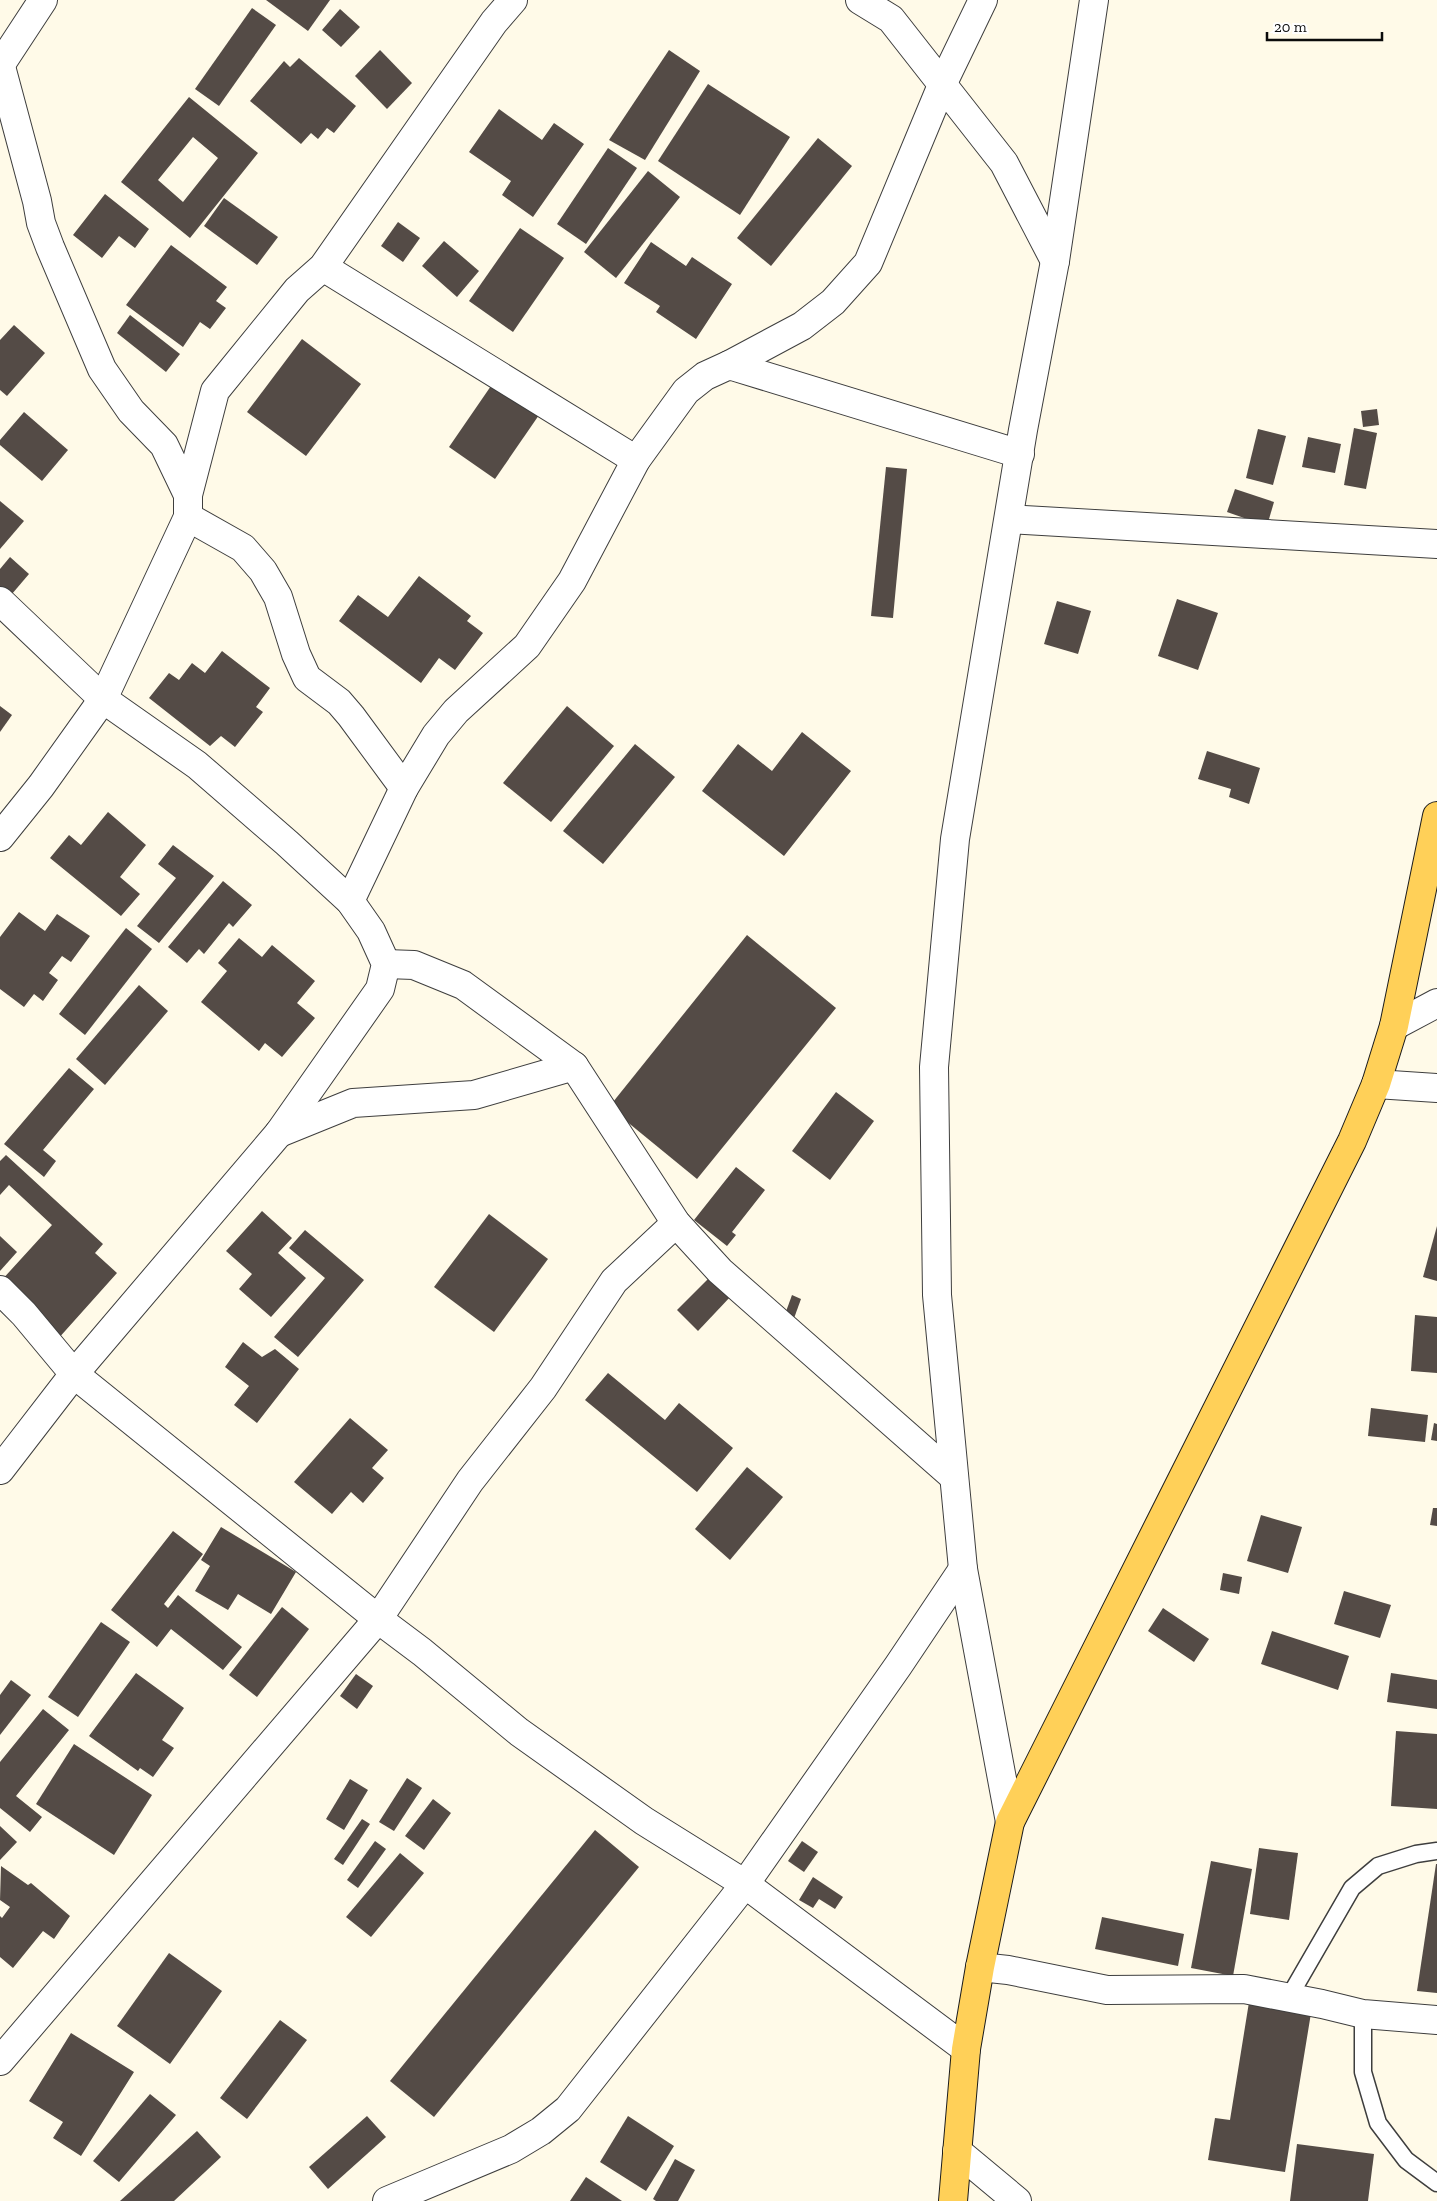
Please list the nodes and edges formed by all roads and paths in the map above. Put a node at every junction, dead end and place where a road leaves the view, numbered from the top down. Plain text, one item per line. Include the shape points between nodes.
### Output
1 (43, 0) edge
2 (514, 0) edge
3 (860, 0) edge
4 (983, 0) edge
5 (1094, 0) edge
6 (0, 63) edge
7 (942, 85) junction
8 (1055, 261) junction
9 (322, 267) junction
10 (729, 365) junction
11 (1020, 454) junction
12 (636, 460) junction
13 (188, 506) junction
14 (1009, 519) junction
15 (1437, 544) edge
16 (0, 600) edge
17 (103, 699) junction
18 (404, 788) junction
19 (1437, 816) edge
20 (0, 837) edge
21 (350, 901) junction
22 (386, 964) junction
23 (1437, 1003) edge
24 (1394, 1026) junction
25 (574, 1066) junction
26 (1376, 1084) junction
27 (1437, 1088) edge
28 (279, 1133) junction
29 (676, 1223) junction
30 (0, 1290) edge
31 (74, 1374) junction
32 (0, 1470) edge
33 (954, 1477) junction
34 (963, 1569) junction
35 (378, 1618) junction
36 (1010, 1822) junction
37 (1437, 1851) edge
38 (745, 1884) junction
39 (980, 1968) junction
40 (1289, 1998) junction
41 (1363, 2014) junction
42 (1437, 2020) edge
43 (966, 2049) junction
44 (0, 2062) edge
45 (957, 2151) junction
46 (1437, 2183) edge
47 (387, 2201) edge
48 (953, 2201) edge
49 (1017, 2201) edge

1 - 6 street
2 - 9 street via 494,22
3 - 7 street via 891,20
4 - 7 street
5 - 8 street
6 - 13 street via 41,223 77,311 102,369 131,411 164,445
7 - 8 street via 1004,163
7 - 10 street via 868,263 832,302 802,326
8 - 11 street
9 - 12 street
9 - 13 street via 298,290 215,391
10 - 11 street
10 - 12 street via 705,376 686,391
11 - 14 street
12 - 18 street via 572,581 527,646 456,711 436,734
13 - 17 street
13 - 18 street via 243,548 263,571 278,597 307,678 345,709
14 - 15 street
14 - 33 street via 954,839 934,1067 937,1295
16 - 17 street
17 - 20 street
17 - 21 street via 197,765
18 - 21 street
19 - 24 main road
21 - 22 street via 371,931
22 - 25 street via 414,964 463,985
22 - 28 street via 380,988
23 - 24 street
24 - 26 main road
25 - 28 street via 474,1095 353,1104
25 - 29 street
26 - 27 street
26 - 36 main road via 1352,1141
28 - 31 street
29 - 33 street via 720,1271
29 - 35 street via 614,1281 543,1388 470,1481
30 - 31 street
31 - 32 street
31 - 35 street
33 - 34 street
34 - 36 street
34 - 38 street
35 - 38 street via 518,1732 644,1821
35 - 44 street
36 - 39 main road
37 - 40 lane via 1378,1866 1352,1888
38 - 43 street
38 - 47 street via 568,2109 542,2131 511,2149
39 - 40 street via 1008,1970 1107,1990 1244,1989
39 - 43 main road
40 - 41 street
41 - 42 street
41 - 46 lane via 1363,2072 1378,2123 1406,2160
43 - 45 main road
45 - 48 main road
45 - 49 street

